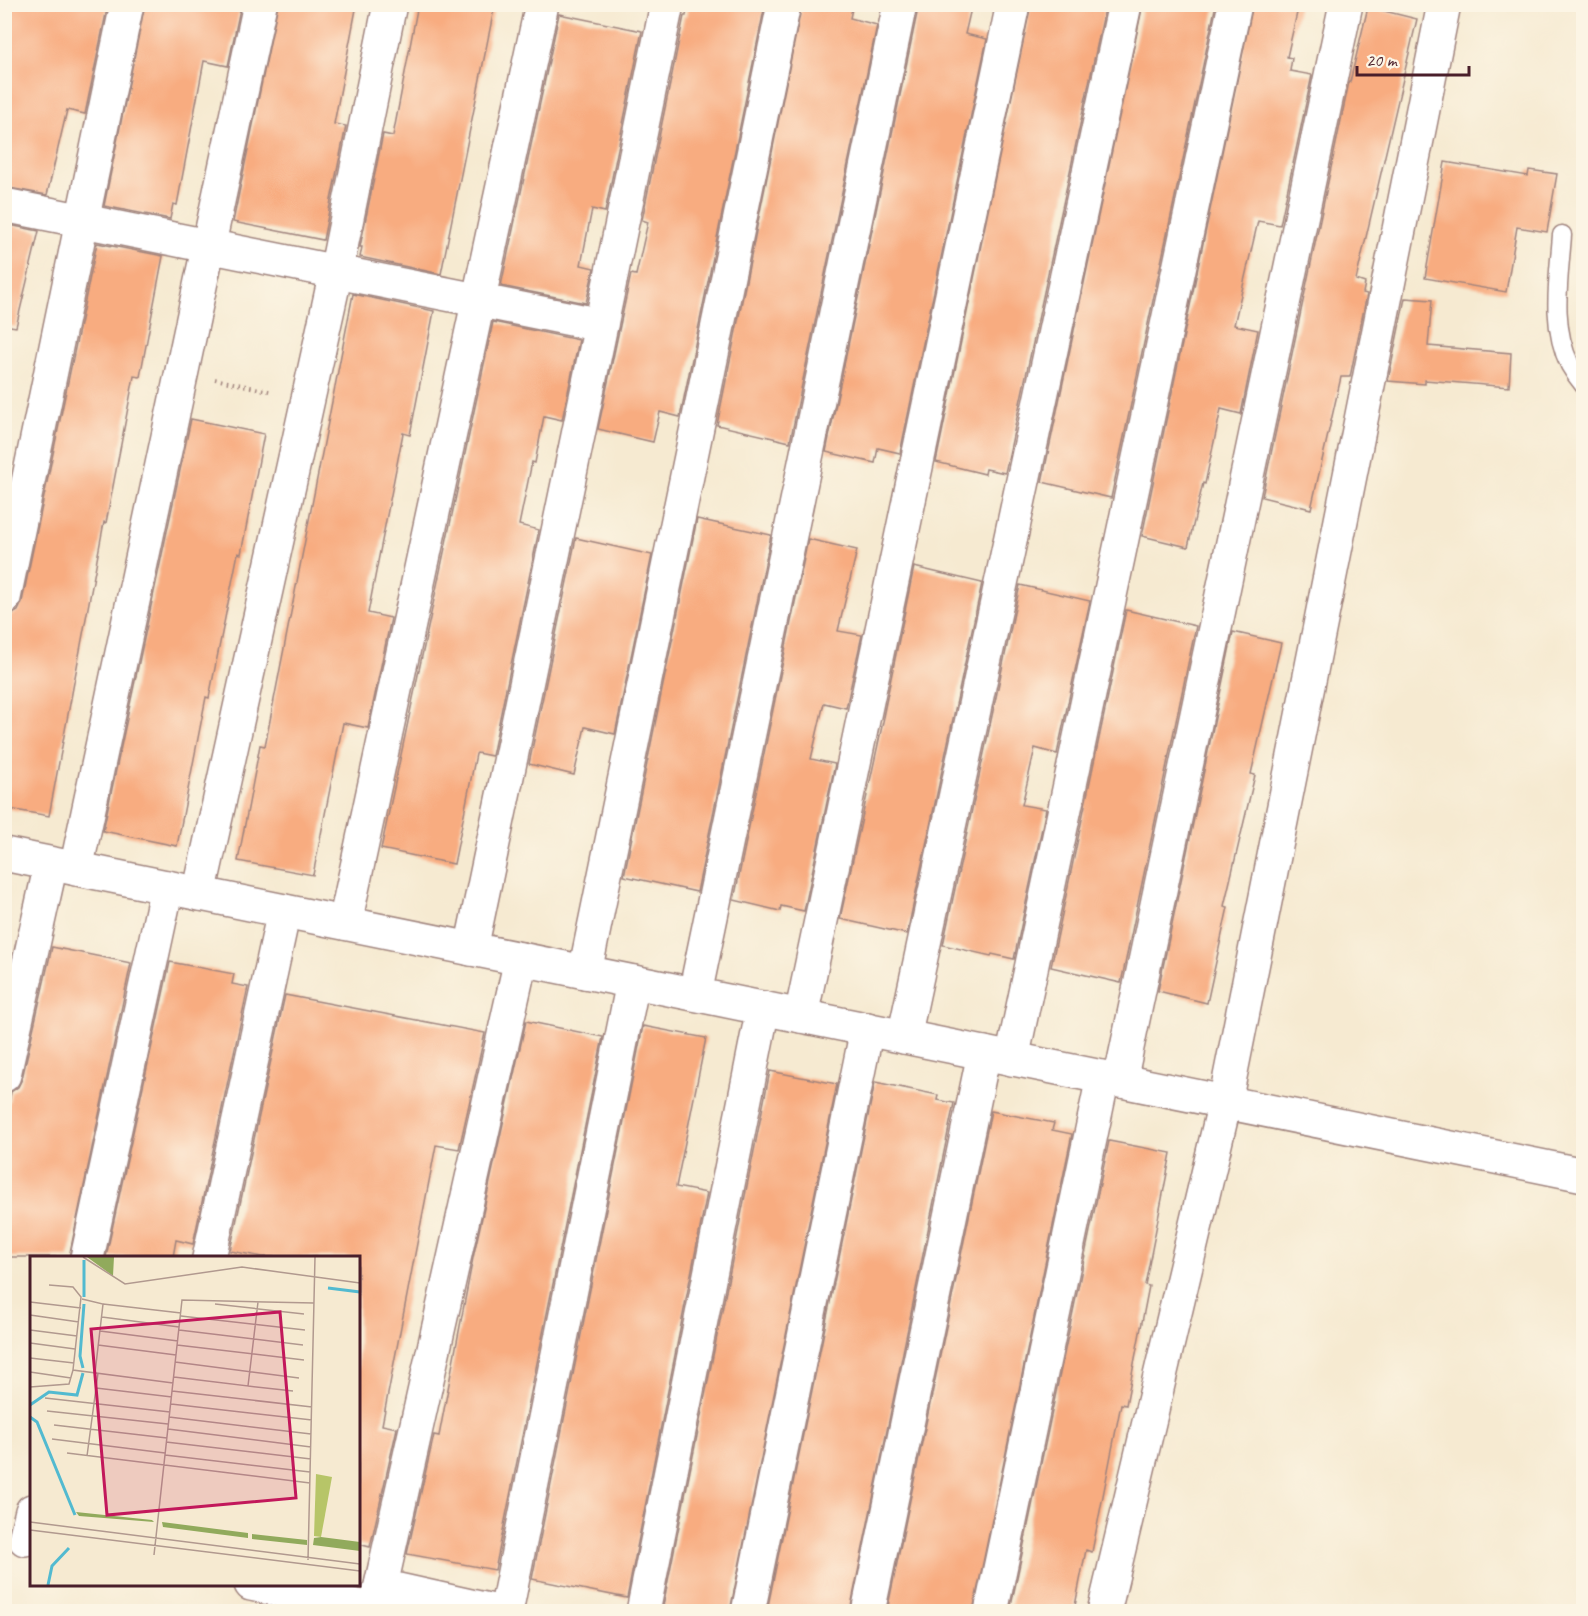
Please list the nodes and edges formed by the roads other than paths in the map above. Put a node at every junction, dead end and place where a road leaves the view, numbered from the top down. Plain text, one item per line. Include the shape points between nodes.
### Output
1 (127, 4) edge
2 (260, 4) edge
3 (390, 4) edge
4 (542, 4) edge
5 (668, 4) edge
6 (784, 4) edge
7 (900, 4) edge
8 (1013, 4) edge
9 (1125, 4) edge
10 (1236, 4) edge
11 (1346, 4) edge
12 (1444, 4) edge
13 (4, 205) edge
14 (82, 221) junction
15 (1562, 235) dead end
16 (209, 246) junction
17 (336, 272) junction
18 (478, 300) junction
19 (601, 325) junction
20 (1584, 385) edge
21 (4, 598) edge
22 (4, 854) edge
23 (64, 866) junction
24 (167, 887) junction
25 (199, 894) junction
26 (284, 911) junction
27 (345, 923) junction
28 (471, 949) junction
29 (521, 959) junction
30 (585, 972) junction
31 (633, 982) junction
32 (695, 994) junction
33 (763, 1008) junction
34 (801, 1016) junction
35 (867, 1029) junction
36 (904, 1037) junction
37 (998, 1056) junction
38 (4, 1075) edge
39 (1111, 1079) junction
40 (1225, 1102) junction
41 (1584, 1175) edge
42 (87, 1256) edge
43 (209, 1256) edge
44 (265, 1586) edge
45 (377, 1602) edge
46 (498, 1611) edge
47 (506, 1611) edge
48 (643, 1611) edge
49 (748, 1611) edge
50 (868, 1611) edge
51 (991, 1611) edge
52 (1104, 1611) edge

1 - 14 street
2 - 16 street
3 - 17 street
4 - 18 street
5 - 19 street
6 - 30 street
7 - 32 street
8 - 34 street
9 - 36 street
10 - 37 street
11 - 39 street
12 - 40 street
13 - 14 street
14 - 16 street
14 - 21 street
15 - 20 lane via 1557,316 1567,357
16 - 17 street
16 - 23 street
17 - 18 street
17 - 25 street
18 - 19 street
18 - 27 street
19 - 28 street
22 - 23 street
23 - 24 street
23 - 38 street
24 - 25 street
24 - 42 street
25 - 26 street
26 - 27 street
26 - 43 street
27 - 28 street
28 - 29 street
29 - 30 street
29 - 45 street
30 - 31 street
31 - 32 street
31 - 47 street
32 - 33 street
33 - 34 street
33 - 48 street
34 - 35 street
35 - 36 street
35 - 49 street
36 - 37 street
37 - 39 street
37 - 50 street
39 - 40 street
39 - 51 street
40 - 41 street
40 - 52 street
44 - 45 street
45 - 46 street

